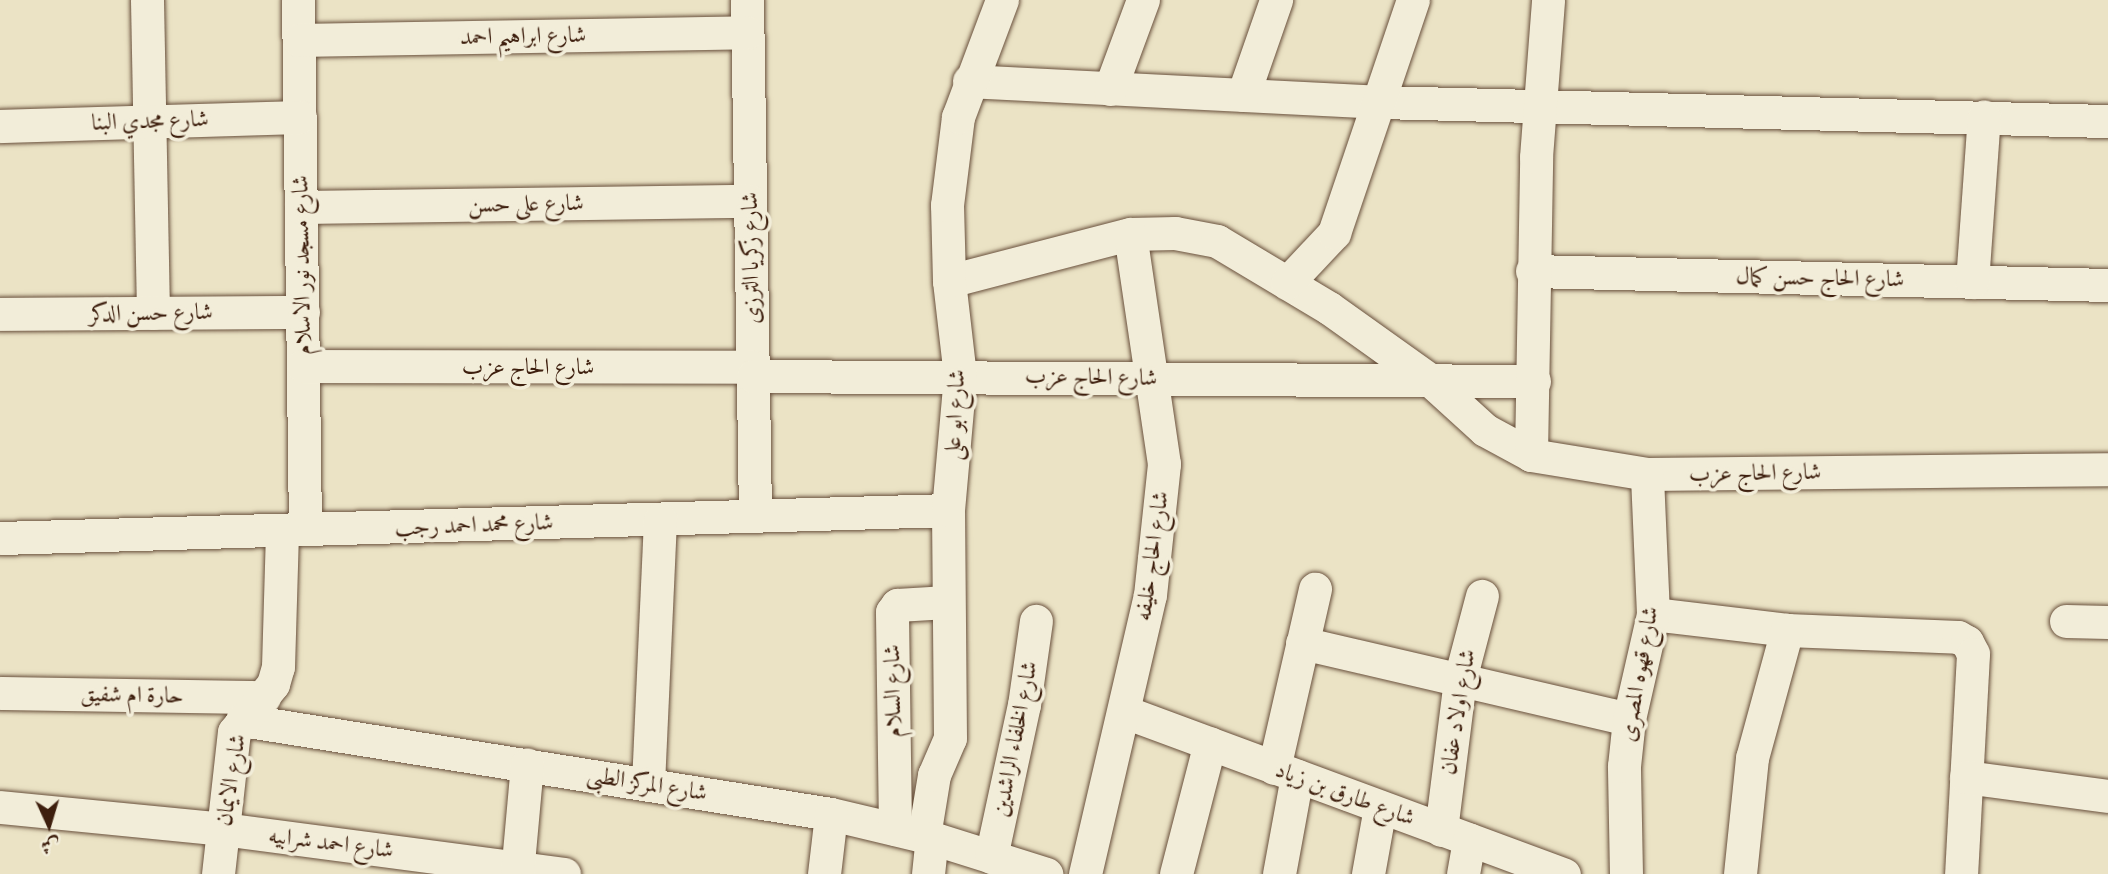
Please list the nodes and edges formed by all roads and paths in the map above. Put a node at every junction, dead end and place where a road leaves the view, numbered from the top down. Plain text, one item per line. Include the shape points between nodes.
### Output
1 (147, 0) edge
2 (298, 0) edge
3 (1002, 0) edge
4 (1143, 0) edge
5 (1276, 0) edge
6 (1413, 0) edge
7 (1548, 0) edge
8 (747, 16) edge
9 (299, 40) junction
10 (969, 81) junction
11 (1110, 89) junction
12 (1243, 95) junction
13 (1380, 102) junction
14 (1540, 106) junction
15 (1984, 116) junction
16 (300, 117) junction
17 (149, 121) junction
18 (2108, 121) edge
19 (0, 126) edge
20 (750, 201) junction
21 (301, 207) junction
22 (1130, 234) junction
23 (1532, 271) junction
24 (949, 281) junction
25 (1972, 282) junction
26 (1287, 283) junction
27 (2108, 285) edge
28 (303, 312) junction
29 (153, 313) junction
30 (0, 314) edge
31 (303, 366) junction
32 (752, 372) junction
33 (960, 376) junction
34 (1153, 377) junction
35 (1430, 380) junction
36 (1534, 381) junction
37 (1531, 454) junction
38 (2108, 469) edge
39 (1647, 474) junction
40 (948, 510) junction
41 (755, 515) junction
42 (660, 519) junction
43 (294, 530) junction
44 (0, 538) edge
45 (1315, 589) dead end
46 (1482, 596) dead end
47 (947, 603) junction
48 (1653, 614) junction
49 (1037, 621) dead end
50 (2066, 621) dead end
51 (2108, 622) edge
52 (1787, 631) junction
53 (1302, 643) junction
54 (1460, 679) junction
55 (0, 693) edge
56 (253, 708) junction
57 (1125, 712) junction
58 (1629, 719) junction
59 (1210, 743) junction
60 (527, 764) junction
61 (1286, 772) junction
62 (1966, 776) junction
63 (648, 784) junction
64 (2108, 796) edge
65 (0, 807) edge
66 (1380, 807) junction
67 (831, 814) junction
68 (223, 829) junction
69 (917, 834) junction
70 (1455, 835) junction
71 (991, 857) junction
72 (517, 871) edge
73 (1033, 872) edge
74 (1555, 872) edge
75 (218, 874) edge
76 (564, 874) edge
77 (824, 874) edge
78 (928, 874) edge
79 (1085, 874) edge
80 (1176, 874) edge
81 (1279, 874) edge
82 (1368, 874) edge
83 (1463, 874) edge
84 (1626, 874) edge
85 (1740, 874) edge
86 (1961, 874) edge

1 - 17 street
2 - 9 street, شارع مسجد نور الاسلام
3 - 10 street, شارع ابو على
4 - 11 street
5 - 12 street
6 - 13 street
7 - 14 street
8 - 9 street, شارع ابراهيم احمد
8 - 20 street, شارع زكريا الترزى
9 - 16 street, شارع مسجد نور الاسلام
10 - 11 street
10 - 24 street, شارع ابو على via 958,117 947,205
11 - 12 street
12 - 13 street
13 - 14 street
13 - 26 street via 1334,233
14 - 15 street
14 - 23 street
15 - 18 street
15 - 25 street
16 - 17 street, شارع مجدي البنا
16 - 21 street, شارع مسجد نور الاسلام
17 - 19 street, شارع مجدي البنا
17 - 29 street
20 - 21 street, شارع على حسن
20 - 32 street, شارع زكريا الترزى
21 - 28 street, شارع مسجد نور الاسلام
22 - 24 street, شارع الحاج عزب
22 - 26 street, شارع الحاج عزب via 1175,233 1217,241
22 - 34 street, شارع الحاج خليفه
23 - 25 street, شارع الحاج حسن كمال
23 - 36 street
24 - 33 street, شارع ابو على
25 - 27 street, شارع الحاج حسن كمال
26 - 35 street, شارع الحاج عزب
28 - 29 street, شارع حسن الدكر
28 - 31 street, شارع مسجد نور الاسلام
29 - 30 street, شارع حسن الدكر
31 - 32 street, شارع الحاج عزب
31 - 43 street, شارع مسجد نور الاسلام
32 - 33 street, شارع الحاج عزب
32 - 41 street, شارع زكريا الترزى
33 - 34 street, شارع الحاج عزب
33 - 40 street, شارع ابو على
34 - 35 street, شارع الحاج عزب
34 - 57 street, شارع الحاج خليفه via 1164,464 1150,594
35 - 36 street, شارع الحاج عزب
35 - 37 street, شارع الحاج عزب via 1485,430
36 - 37 street
37 - 39 street, شارع الحاج عزب
38 - 39 street, شارع الحاج عزب
39 - 48 street, شارع قهوه المصرى
40 - 41 street, شارع محمد احمد رجب
40 - 47 street, شارع ابو على
41 - 42 street, شارع محمد احمد رجب
42 - 43 street, شارع محمد احمد رجب
42 - 63 street
43 - 44 street, شارع محمد احمد رجب
43 - 56 street, شارع الايمان via 278,667
45 - 53 street
46 - 54 street, شارع اولاد عفان
47 - 69 street, شارع ابو على via 950,738
47 - 69 street, شارع السلام via 897,606 892,612
48 - 52 street
48 - 58 street, شارع قهوه المصرى
49 - 71 street, شارع الخلفاء الراشدين
50 - 51 street
52 - 62 street via 1958,637 1973,654
52 - 85 street via 1752,758
53 - 54 street
53 - 61 street
54 - 58 street
54 - 70 street, شارع اولاد عفان
55 - 56 street, حارة ام شفيق
56 - 60 street, شارع المركز الطبى
56 - 68 street, شارع الايمان via 232,747
57 - 59 street, شارع طارق بن زياد
57 - 79 street, شارع الحاج خليفه
58 - 84 street, شارع قهوه المصرى via 1624,766
59 - 61 street, شارع طارق بن زياد
59 - 80 street
60 - 63 street, شارع المركز الطبى
60 - 72 street
61 - 66 street, شارع طارق بن زياد
61 - 81 street
62 - 64 street
62 - 86 street
63 - 67 street, شارع المركز الطبى
65 - 68 street, شارع احمد شرابيه
66 - 70 street, شارع طارق بن زياد
66 - 82 street
67 - 69 street, شارع المركز الطبى
67 - 77 street
68 - 72 street, شارع احمد شرابيه
68 - 75 street, شارع الايمان
69 - 71 street, شارع المركز الطبى
69 - 78 street
70 - 74 street, شارع طارق بن زياد
70 - 83 street, شارع اولاد عفان
71 - 73 street, شارع المركز الطبى
72 - 76 street, شارع احمد شرابيه

